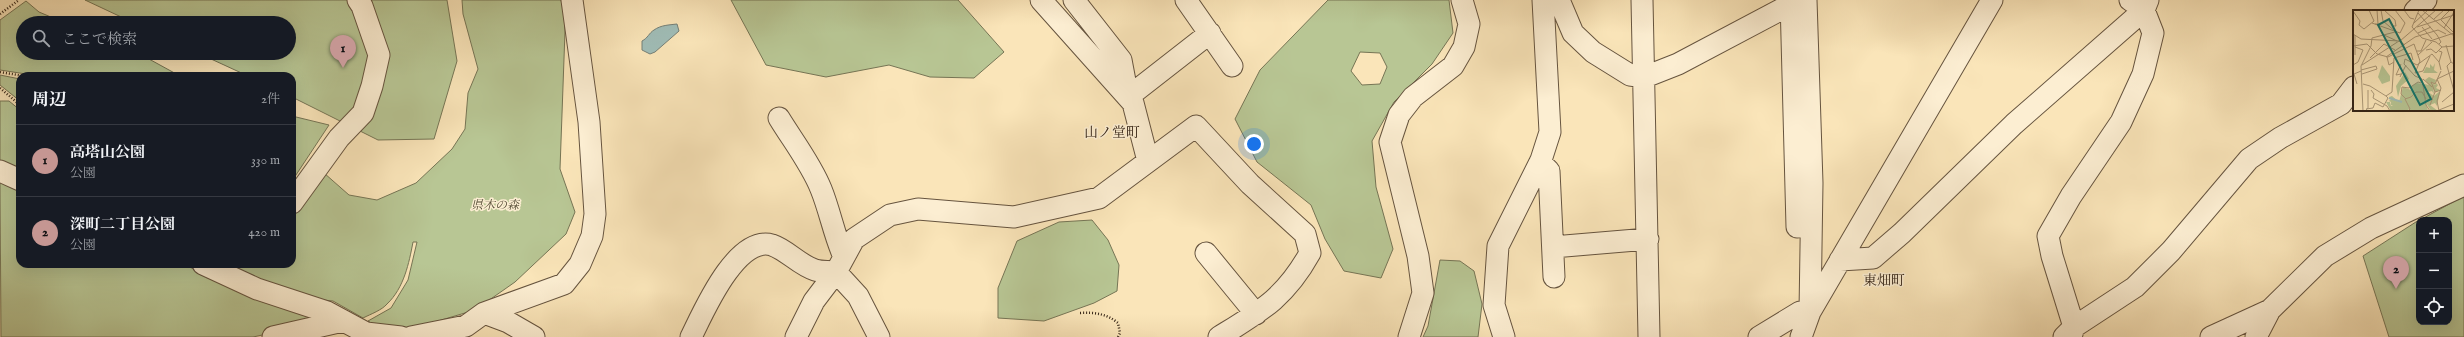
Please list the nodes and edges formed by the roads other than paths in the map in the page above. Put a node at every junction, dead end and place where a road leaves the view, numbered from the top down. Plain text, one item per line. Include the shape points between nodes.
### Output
1 (358, 0) edge
2 (572, 0) edge
3 (1041, 0) edge
4 (1074, 0) edge
5 (1186, 0) edge
6 (1462, 0) edge
7 (1543, 0) edge
8 (1559, 0) edge
9 (1642, 0) edge
10 (1992, 0) edge
11 (2426, 0) edge
12 (1797, 1) edge
13 (2141, 3) edge
14 (2416, 10) edge
15 (1210, 33) junction
16 (1232, 66) dead end
17 (1645, 77) junction
18 (2353, 88) edge
19 (1128, 97) junction
20 (779, 118) dead end
21 (1148, 161) junction
22 (1540, 162) junction
23 (0, 171) edge
24 (16, 178) edge
25 (2464, 185) edge
26 (296, 197) edge
27 (1648, 239) junction
28 (1553, 247) junction
29 (1206, 253) dead end
30 (1840, 260) junction
31 (840, 264) junction
32 (212, 268) edge
33 (1554, 277) dead end
34 (2270, 310) junction
35 (1805, 312) junction
36 (484, 313) junction
37 (1256, 314) junction
38 (343, 321) junction
39 (2070, 334) edge
40 (273, 337) edge
41 (401, 337) edge
42 (411, 337) edge
43 (534, 337) edge
44 (691, 337) edge
45 (796, 337) edge
46 (879, 337) edge
47 (1219, 337) edge
48 (1409, 337) edge
49 (1504, 337) edge
50 (1649, 337) edge
51 (1760, 337) edge
52 (1801, 337) edge
53 (2211, 337) edge
54 (2256, 337) edge

1 - 26 street via 379,55 372,86 363,113 339,138
2 - 36 street via 589,122 595,214 592,236 580,264 564,284
3 - 19 street
4 - 19 street via 1121,60
5 - 15 street
6 - 48 street via 1469,24 1464,47 1453,66 1413,97 1399,115 1390,142 1418,256 1423,293
7 - 22 street via 1550,132
8 - 17 street via 1572,33 1592,52 1630,75
9 - 17 street
10 - 30 street
11 - 14 street
12 - 17 street via 1678,64
12 - 35 street
13 - 30 street via 1873,258
13 - 39 street via 2153,33 2143,74 2122,122 2071,196 2048,236
15 - 16 street
15 - 19 street
17 - 27 street
18 - 39 street via 2341,104 2280,138 2249,159 2171,251 2135,287
19 - 21 street via 1133,103
20 - 31 street via 812,169 821,190 838,244
21 - 31 street via 1099,198 1014,217 918,209 890,214 854,239
21 - 37 street via 1196,126 1250,184 1304,234 1310,253 1299,273 1272,303
22 - 28 street via 1550,171
22 - 49 street via 1498,246 1494,305
23 - 24 street
25 - 34 street via 2371,228 2325,256
27 - 28 street
27 - 50 street
28 - 33 street
29 - 37 street
30 - 35 street
31 - 44 street via 815,270 771,245 750,248 732,265 710,298
31 - 45 street via 814,301
31 - 46 street
32 - 38 street via 257,289 327,312
34 - 53 street
34 - 54 street
35 - 51 street
35 - 52 street
36 - 42 street via 466,326
36 - 43 street via 508,322
37 - 47 street
38 - 40 street
38 - 41 street via 366,333

